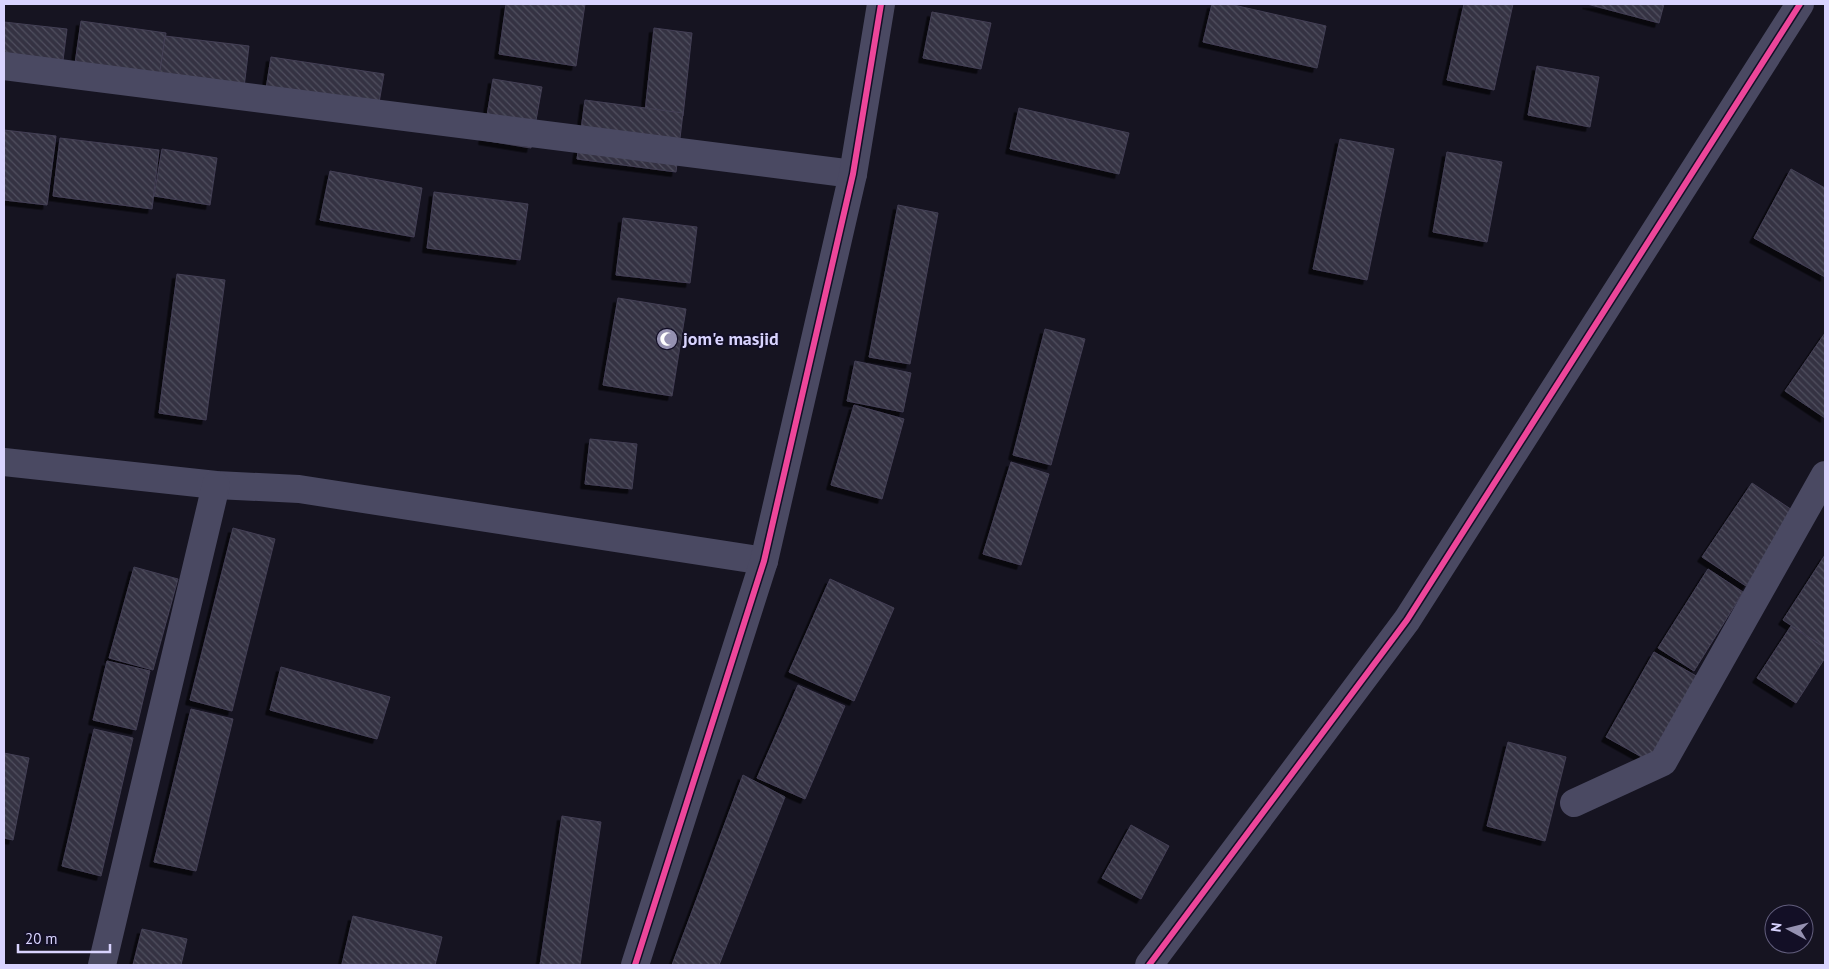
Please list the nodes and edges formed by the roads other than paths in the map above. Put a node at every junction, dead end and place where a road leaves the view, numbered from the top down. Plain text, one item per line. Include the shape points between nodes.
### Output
1 (881, 4) edge
2 (1800, 4) edge
3 (4, 66) edge
4 (854, 174) junction
5 (4, 462) edge
6 (1825, 475) edge
7 (216, 486) junction
8 (764, 561) junction
9 (1574, 803) dead end
10 (102, 965) edge
11 (635, 965) edge
12 (1149, 965) edge

1 - 4 street
2 - 12 street via 1407,620
3 - 4 street
4 - 8 street
5 - 7 street
6 - 9 street via 1663,762
7 - 8 street via 299,489
7 - 10 street
8 - 11 street

